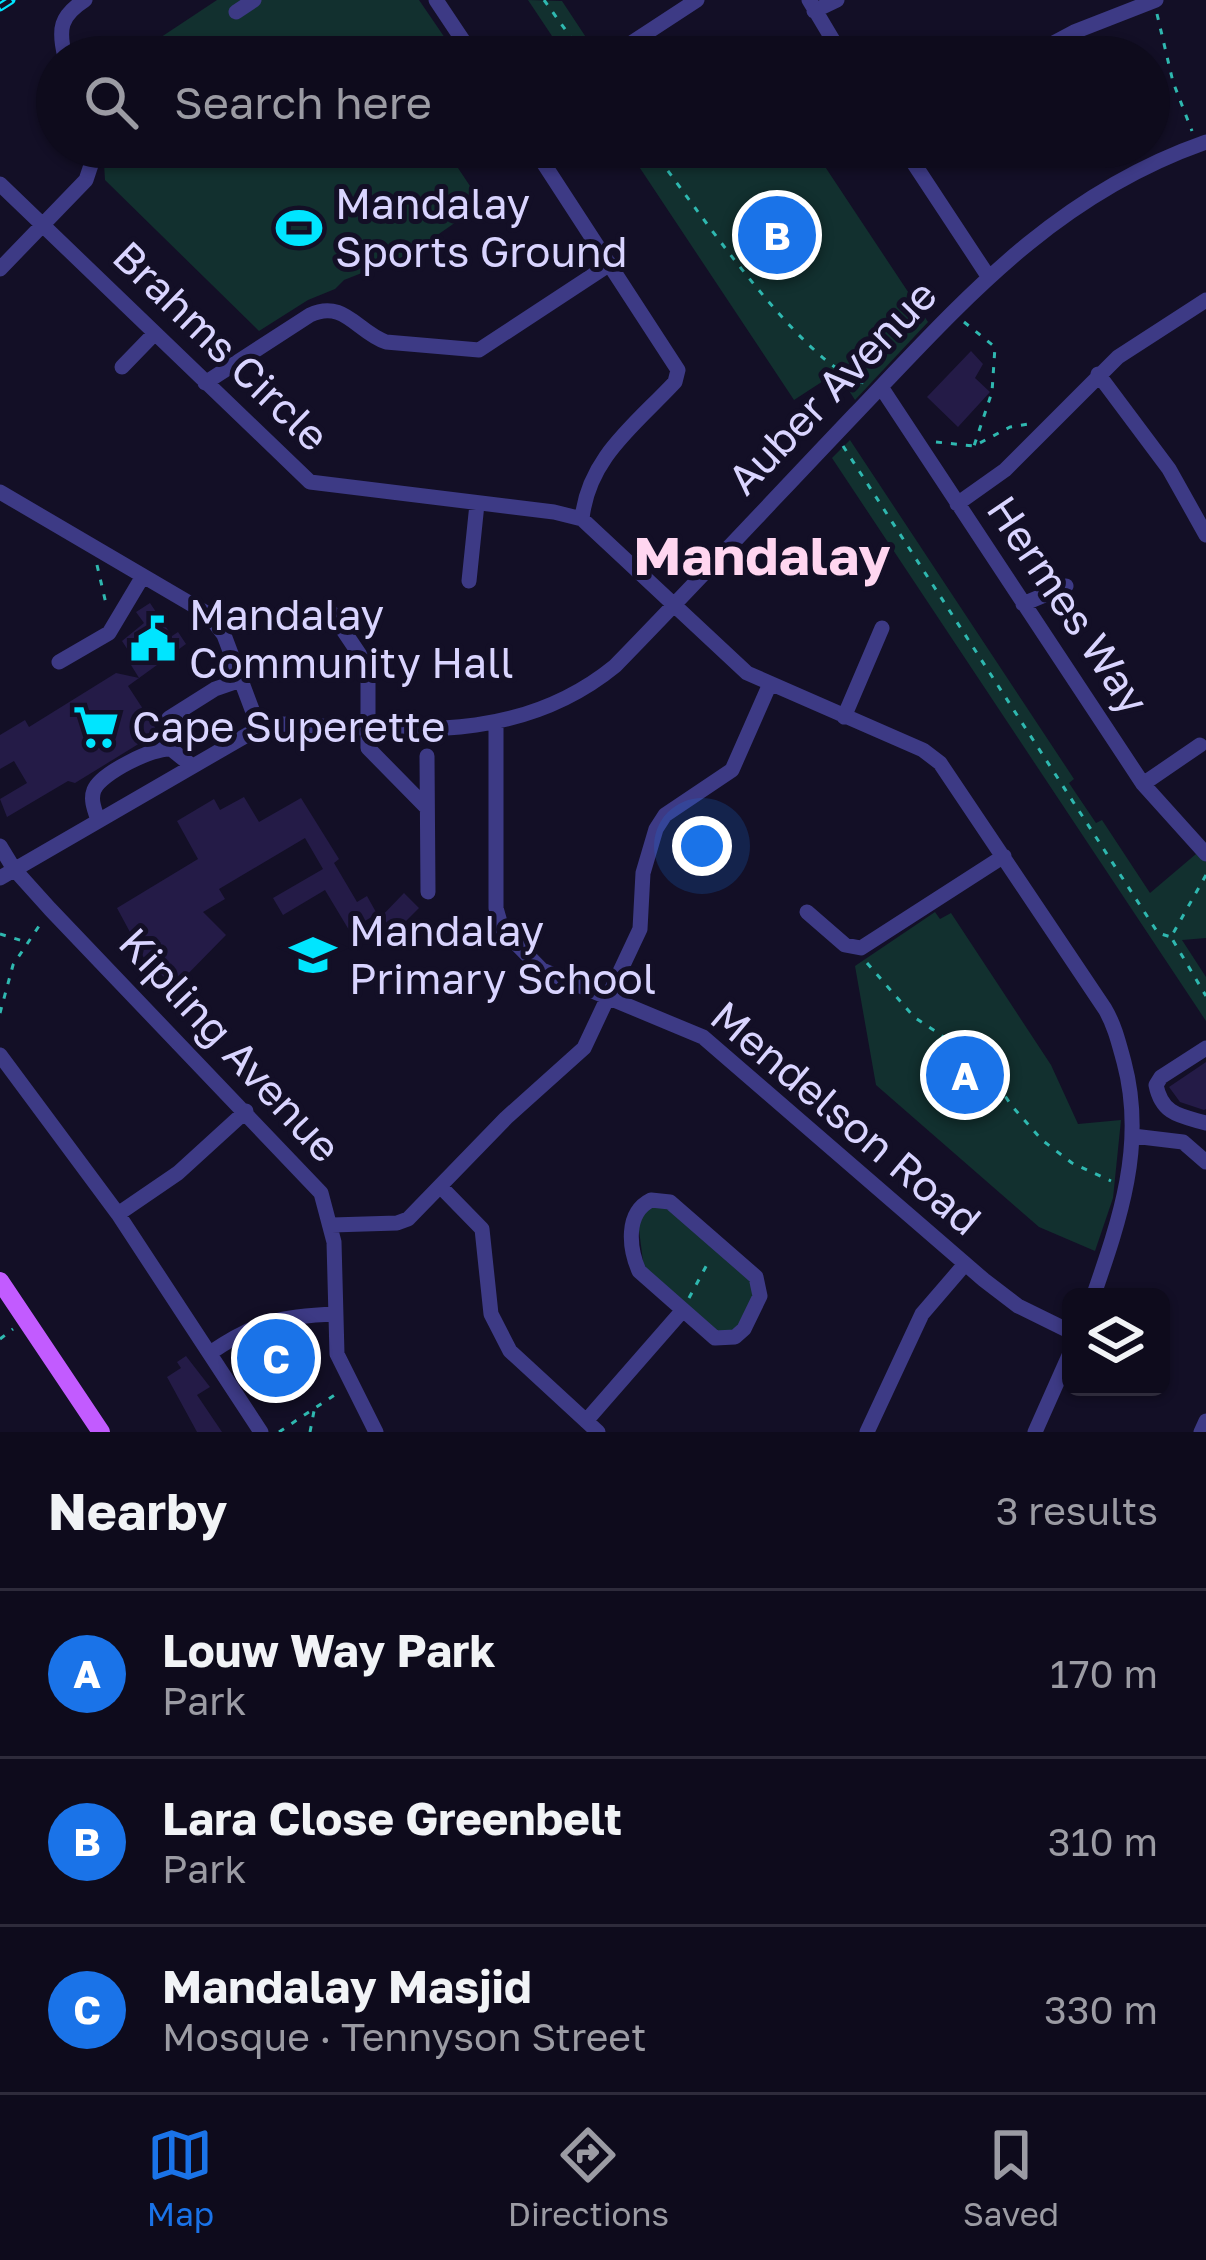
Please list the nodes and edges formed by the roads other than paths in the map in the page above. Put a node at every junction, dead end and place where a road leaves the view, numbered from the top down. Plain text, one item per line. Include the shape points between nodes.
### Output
1 (85, 0) edge
2 (254, 0) edge
3 (436, 0) edge
4 (697, 0) edge
5 (837, 0) edge
6 (1152, 2) edge
7 (812, 5) edge
8 (236, 12) dead end
9 (62, 36) edge
10 (460, 36) edge
11 (642, 36) edge
12 (830, 36) edge
13 (1067, 36) edge
14 (1200, 138) edge
15 (1170, 154) edge
16 (90, 168) edge
17 (547, 168) edge
18 (917, 168) edge
19 (1144, 168) edge
20 (0, 184) edge
21 (43, 225) junction
22 (610, 264) junction
23 (0, 268) edge
24 (988, 276) junction
25 (1206, 300) edge
26 (154, 334) junction
27 (122, 367) dead end
28 (1098, 374) junction
29 (205, 383) junction
30 (880, 387) junction
31 (0, 492) edge
32 (477, 504) junction
33 (957, 504) junction
34 (582, 519) junction
35 (1206, 535) edge
36 (143, 576) junction
37 (469, 581) dead end
38 (1066, 586) dead end
39 (675, 604) junction
40 (1023, 604) junction
41 (331, 612) dead end
42 (882, 628) dead end
43 (59, 662) dead end
44 (242, 680) junction
45 (769, 686) junction
46 (844, 717) junction
47 (169, 718) dead end
48 (496, 723) junction
49 (259, 728) junction
50 (365, 728) junction
51 (1199, 745) dead end
52 (427, 756) dead end
53 (191, 765) junction
54 (1143, 784) junction
55 (428, 808) junction
56 (98, 820) junction
57 (0, 846) edge
58 (1206, 854) edge
59 (1004, 856) junction
60 (7, 873) edge
61 (428, 892) dead end
62 (807, 912) dead end
63 (609, 997) junction
64 (1206, 1048) edge
65 (0, 1055) edge
66 (1157, 1094) junction
67 (1133, 1102) junction
68 (246, 1111) junction
69 (1206, 1124) edge
70 (1133, 1136) junction
71 (1202, 1151) edge
72 (441, 1186) junction
73 (118, 1214) junction
74 (332, 1225) junction
75 (965, 1264) junction
76 (0, 1281) edge
77 (1096, 1288) edge
78 (683, 1310) junction
79 (335, 1314) junction
80 (1062, 1328) edge
81 (210, 1353) junction
82 (1062, 1372) edge
83 (1206, 1421) edge
84 (592, 1426) edge
85 (101, 1432) edge
86 (261, 1432) edge
87 (376, 1432) edge
88 (867, 1432) edge
89 (1035, 1432) edge
90 (1201, 1432) edge

1 - 9 street via 69,10
2 - 8 street
3 - 10 street
4 - 11 street
5 - 7 street
6 - 13 street
7 - 12 street
14 - 15 street, Auber Avenue
16 - 21 street
17 - 22 street
18 - 24 street
19 - 24 street, Auber Avenue via 1040,231
20 - 21 street, Brahms Circle
21 - 23 street
21 - 26 street, Brahms Circle
22 - 29 street via 479,350 379,340 326,309
22 - 34 street via 678,374 597,466
24 - 30 street, Auber Avenue
25 - 28 street
26 - 27 street
26 - 29 street, Brahms Circle
28 - 33 street via 995,478
28 - 35 street via 1169,469
29 - 32 street, Brahms Circle via 310,482
30 - 33 street, Hermes Way
30 - 39 street, Auber Avenue
31 - 36 street
32 - 34 street, Brahms Circle
32 - 37 street
33 - 40 street, Hermes Way
34 - 39 street
36 - 43 street via 103,638
36 - 44 street via 208,614
38 - 40 street
39 - 45 street
39 - 48 street, Auber Avenue via 583,690
40 - 54 street, Hermes Way
41 - 50 street via 368,667
42 - 46 street
44 - 47 street
44 - 49 street
45 - 46 street
45 - 63 street via 732,770 656,829 640,929
46 - 59 street via 940,763
48 - 50 street, Auber Avenue
48 - 63 street, Mendelson Road via 498,922 542,970
49 - 50 street, Auber Avenue
49 - 53 street, Auber Avenue
50 - 55 street via 369,751
51 - 54 street
52 - 55 street
53 - 56 street, Auber Avenue
53 - 56 street via 164,748 103,779 94,789
54 - 58 street, Hermes Way
55 - 61 street
56 - 60 street, Auber Avenue
57 - 60 street
59 - 62 street via 867,945 845,945
59 - 67 street via 1111,1018
60 - 68 street, Kipling Avenue
63 - 72 street via 581,1052
63 - 75 street, Mendelson Road via 703,1037
64 - 66 street via 1161,1077
65 - 73 street
66 - 67 street
66 - 69 street via 1173,1115
67 - 70 street
68 - 73 street
68 - 74 street, Kipling Avenue via 313,1181
70 - 71 street
70 - 77 street via 1129,1182
72 - 74 street via 404,1221
72 - 84 street via 482,1229 491,1314 509,1351
73 - 81 street
74 - 79 street, Kipling Avenue
75 - 80 street, Mendelson Road via 1018,1306
75 - 88 street via 922,1314
76 - 85 main road
78 - 78 street via 637,1268 632,1225 644,1202 664,1200 759,1283 760,1296 735,1337 719,1339
78 - 84 street
79 - 81 street via 261,1323
79 - 87 street, Kipling Avenue via 337,1354
81 - 86 street
82 - 89 street
83 - 90 street

